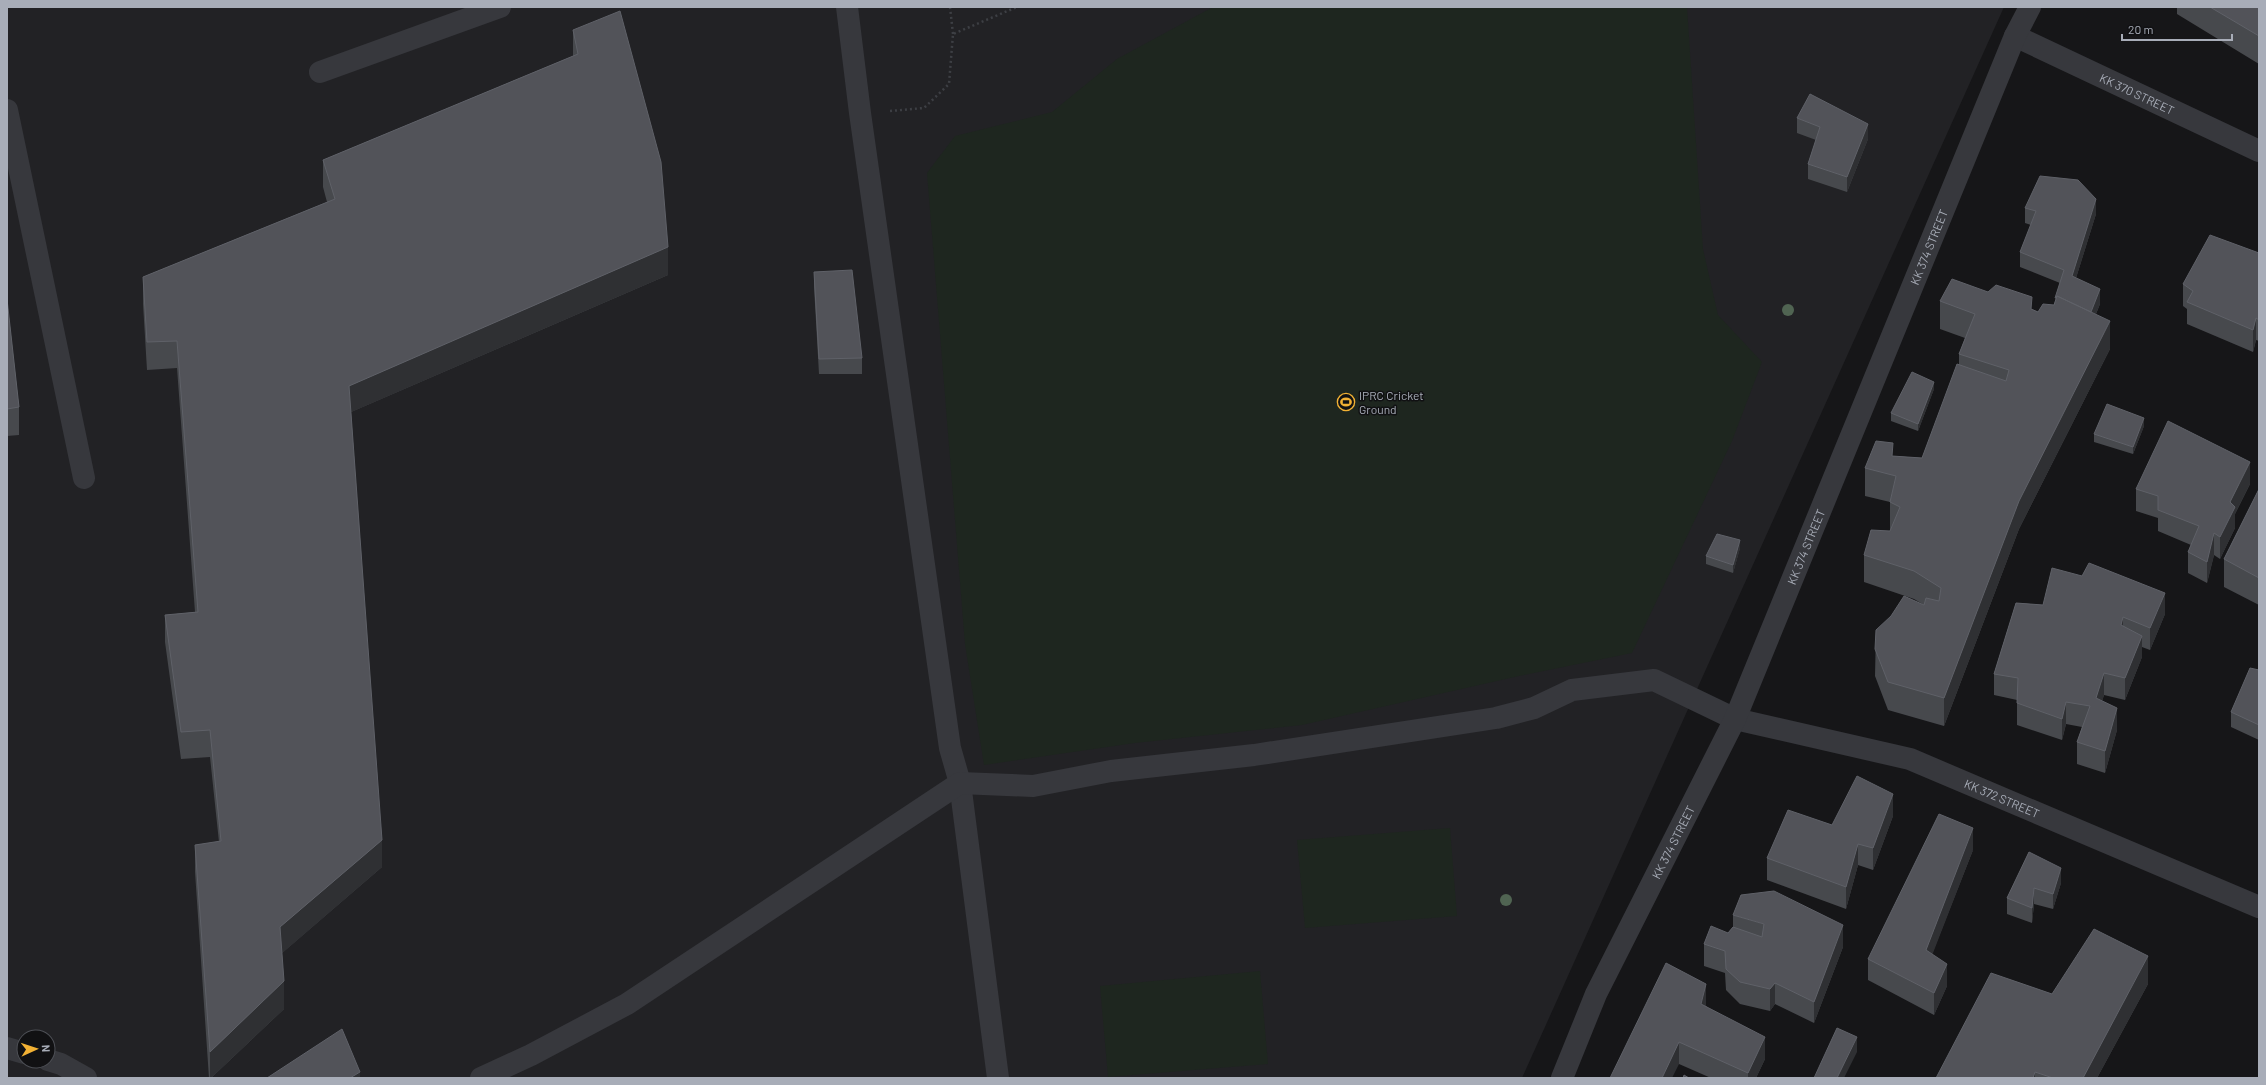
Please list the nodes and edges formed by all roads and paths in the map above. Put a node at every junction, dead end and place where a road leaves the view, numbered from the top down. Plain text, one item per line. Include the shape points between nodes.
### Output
1 (500, 7) edge
2 (847, 7) edge
3 (950, 7) edge
4 (1016, 7) edge
5 (2030, 7) edge
6 (953, 34) junction
7 (2015, 36) junction
8 (320, 72) dead end
9 (7, 110) edge
10 (860, 113) junction
11 (2259, 151) edge
12 (84, 478) dead end
13 (1735, 719) junction
14 (960, 783) junction
15 (2259, 907) edge
16 (56, 1062) edge
17 (86, 1078) edge
18 (481, 1078) edge
19 (998, 1078) edge
20 (1562, 1078) edge

1 - 8 street
2 - 10 street
3 - 6 path
4 - 6 path
5 - 7 street, KK 374 STREET
6 - 10 path via 949,84 924,108
7 - 11 street, KK 370 STREET
7 - 13 street, KK 374 STREET
9 - 12 street
10 - 14 street via 950,748
13 - 14 street, KK 372 STREET via 1654,680 1572,690 1534,708 1496,718 1262,754 1111,770 1032,786
13 - 15 street, KK 372 STREET via 1910,759
13 - 20 street, KK 374 STREET via 1596,994
14 - 18 street via 627,1004 531,1055
14 - 19 street
16 - 17 street

